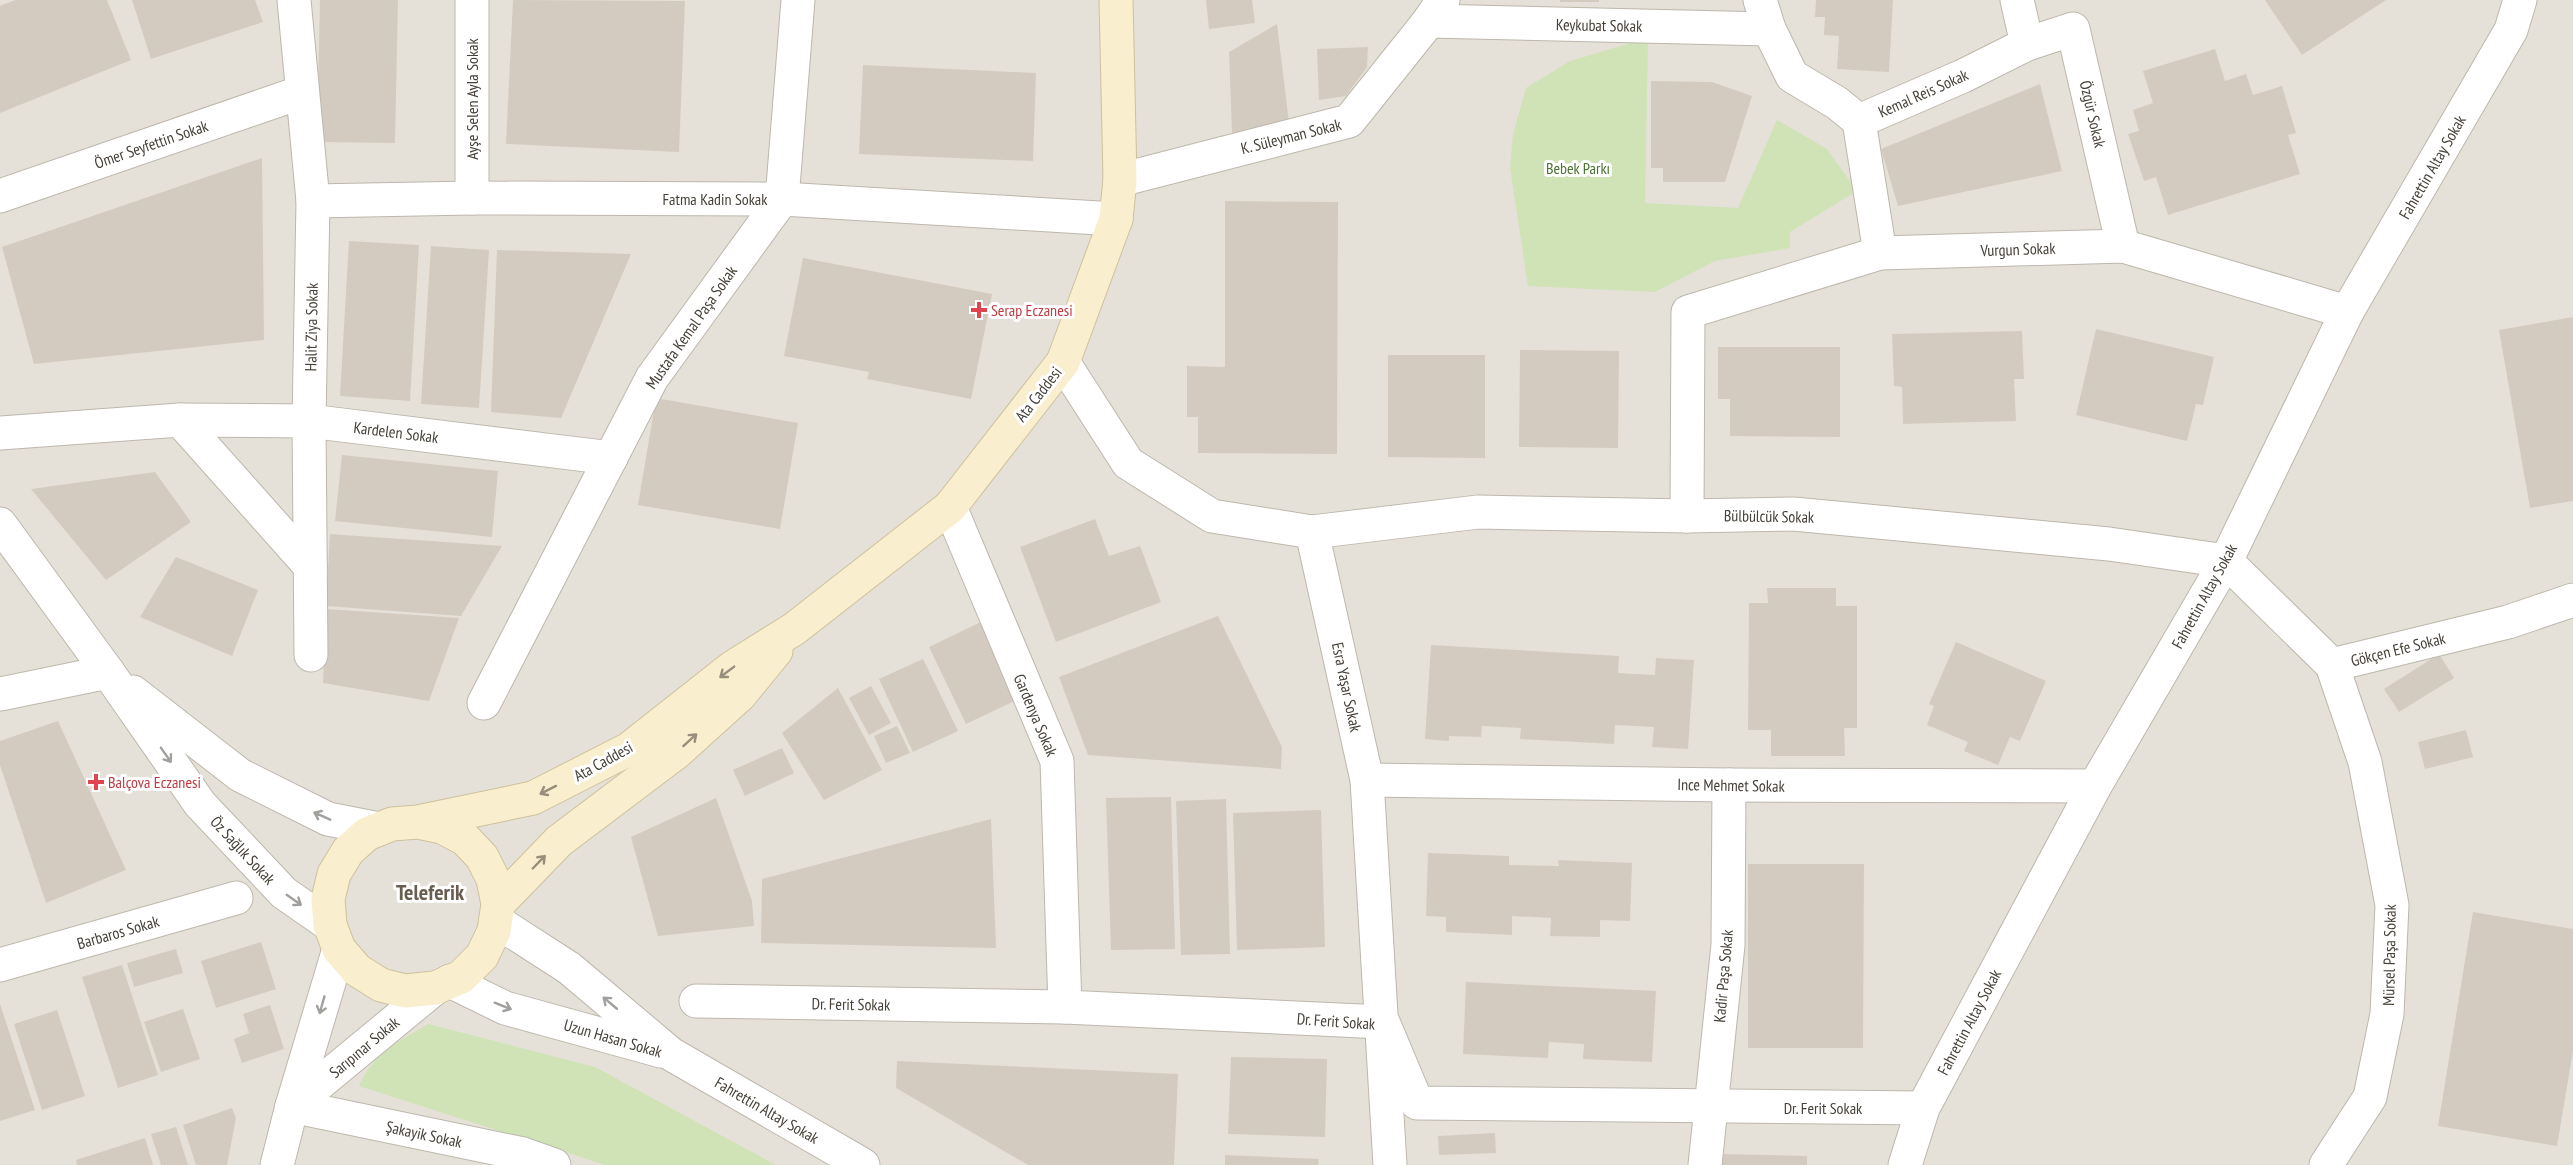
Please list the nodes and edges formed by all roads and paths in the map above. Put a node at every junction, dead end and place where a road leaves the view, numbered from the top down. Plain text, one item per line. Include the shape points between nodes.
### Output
1 (294, 0) edge
2 (472, 0) edge
3 (798, 0) edge
4 (1116, 0) edge
5 (2017, 0) edge
6 (2497, 0) edge
7 (1436, 11) edge
8 (1765, 14) edge
9 (2516, 15) edge
10 (2027, 44) junction
11 (302, 92) junction
12 (1859, 121) junction
13 (1120, 180) junction
14 (0, 196) edge
15 (472, 198) junction
16 (782, 199) junction
17 (313, 201) junction
18 (1116, 219) junction
19 (2123, 246) junction
20 (1880, 254) junction
21 (2347, 312) junction
22 (1063, 362) junction
23 (180, 420) junction
24 (309, 421) junction
25 (0, 433) edge
26 (611, 458) junction
27 (950, 507) junction
28 (1687, 516) junction
29 (0, 524) edge
30 (1312, 532) junction
31 (2226, 561) junction
32 (310, 566) junction
33 (2573, 600) edge
34 (794, 629) junction
35 (311, 655) dead end
36 (2332, 665) junction
37 (108, 672) junction
38 (0, 694) edge
39 (484, 703) dead end
40 (1367, 780) junction
41 (1729, 786) junction
42 (2095, 786) junction
43 (418, 822) junction
44 (379, 829) junction
45 (236, 898) dead end
46 (497, 912) junction
47 (334, 937) junction
48 (0, 965) edge
49 (443, 985) junction
50 (696, 1001) dead end
51 (1065, 1008) junction
52 (1383, 1022) junction
53 (671, 1054) junction
54 (292, 1106) junction
55 (1710, 1107) junction
56 (1923, 1108) junction
57 (521, 1160) edge
58 (277, 1165) edge
59 (554, 1165) edge
60 (863, 1165) edge
61 (1390, 1165) edge
62 (1705, 1165) edge
63 (1905, 1165) edge
64 (2326, 1165) edge

1 - 11 street, Halit Ziya Sokak
2 - 15 street, Ayşe Selen Ayla Sokak
3 - 16 street
4 - 13 main road, Ata Caddesi
5 - 10 street
6 - 9 street
7 - 8 street, Keykubat Sokak
7 - 13 street, K. Süleyman Sokak via 1349,122
8 - 12 street, Kemal Reis Sokak via 1792,76
9 - 21 street, Fahrettin Altay Sokak
10 - 12 street, Kemal Reis Sokak
10 - 19 street, Özgür Sokak via 2073,29
11 - 14 street, Ömer Seyfettin Sokak
11 - 17 street, Halit Ziya Sokak
12 - 20 street
13 - 18 main road, Ata Caddesi
15 - 16 street, Fatma Kadin Sokak
15 - 17 street, Fatma Kadin Sokak
16 - 18 street, Fatma Kadin Sokak
16 - 26 street, Mustafa Kemal Paşa Sokak via 652,378
17 - 24 street, Halit Ziya Sokak
18 - 22 main road, Ata Caddesi
19 - 20 street, Vurgun Sokak
19 - 21 street, Vurgun Sokak
20 - 28 street, Vurgun Sokak via 1688,312
21 - 31 street, Fahrettin Altay Sokak
22 - 27 main road, Ata Caddesi
22 - 30 street via 1128,464 1212,516
23 - 24 street, Kardelen Sokak
23 - 25 street, Kardelen Sokak
23 - 32 street
24 - 26 street, Kardelen Sokak
24 - 32 street, Halit Ziya Sokak
26 - 39 street, Mustafa Kemal Paşa Sokak
27 - 34 main road, Ata Caddesi
27 - 51 street, Gardenya Sokak via 1057,761
28 - 30 street, Bülbülcük Sokak via 1478,512
28 - 31 street, Bülbülcük Sokak via 1794,514 2109,544
29 - 37 street, Öz Sağlık Sokak
30 - 40 street, Esra Yaşar Sokak
31 - 36 street, Gökçen Efe Sokak
31 - 42 street, Fahrettin Altay Sokak
32 - 35 street, Halit Ziya Sokak
33 - 36 street, Gökçen Efe Sokak via 2508,622
34 -> 43 main road, Ata Caddesi via 733,667 629,749 533,798
46 -> 34 main road, Ata Caddesi via 559,841 677,752 740,696
36 - 64 street, Mürsel Paşa Sokak via 2365,762 2392,905 2387,1014 2370,1097
37 - 38 street
44 -> 37 street, Öz Sağlık Sokak via 328,819 240,775
37 -> 47 street, Öz Sağlık Sokak via 200,804 284,893
40 - 41 street, Ince Mehmet Sokak
40 - 52 street, Esra Yaşar Sokak
41 - 42 street, Ince Mehmet Sokak
41 - 55 street, Kadir Paşa Sokak via 1728,945
42 - 56 street, Fahrettin Altay Sokak
43 - 44 main road, Ata Caddesi
43 - 46 main road, Ata Caddesi via 442,827 465,839 482,857 493,879
44 - 47 main road, Ata Caddesi via 348,851 334,874 327,899
45 - 48 street, Barbaros Sokak
46 - 49 main road, Ata Caddesi via 494,931 482,956 461,976
53 -> 46 street, Uzun Hasan Sokak
47 - 49 main road via 357,970 381,985 405,991
47 -> 54 street, Sarıpınar Sokak
49 -> 53 street, Uzun Hasan Sokak via 506,1008
49 - 54 street, Sarıpınar Sokak
50 - 51 street, Dr. Ferit Sokak
51 - 52 street, Dr. Ferit Sokak
52 - 55 street, Dr. Ferit Sokak via 1417,1103
52 - 61 street, Esra Yaşar Sokak
53 - 60 street, Fahrettin Altay Sokak
54 - 57 street, Şakayik Sokak
54 - 58 street, Sarıpınar Sokak
55 - 56 street, Dr. Ferit Sokak
55 - 62 street, Kadir Paşa Sokak
56 - 63 street, Fahrettin Altay Sokak
57 - 59 street, Şakayik Sokak

